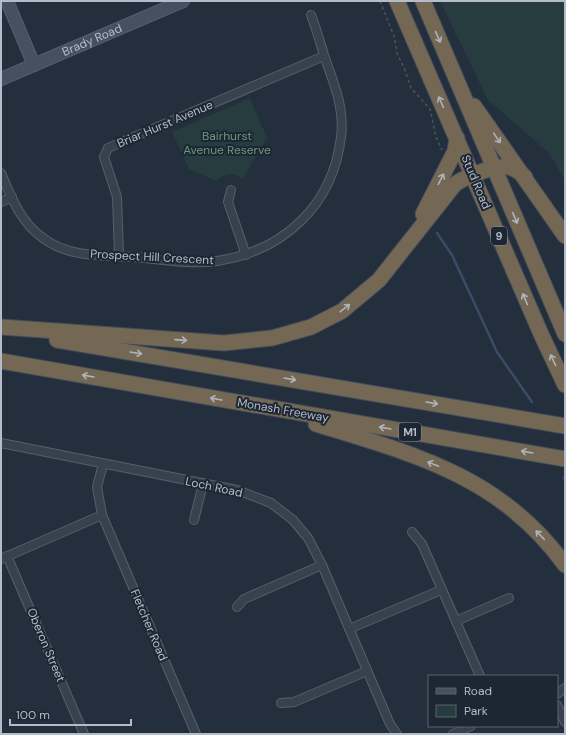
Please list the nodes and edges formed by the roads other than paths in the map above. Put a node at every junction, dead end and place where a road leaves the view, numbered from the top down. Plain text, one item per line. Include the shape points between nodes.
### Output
1 (7, 1) edge
2 (183, 1) edge
3 (397, 1) edge
4 (422, 1) edge
5 (312, 15) dead end
6 (324, 56) junction
7 (34, 65) junction
8 (1, 79) edge
9 (459, 84) junction
10 (457, 138) junction
11 (494, 169) junction
12 (1, 173) edge
13 (473, 175) junction
14 (525, 176) junction
15 (231, 190) dead end
16 (12, 197) junction
17 (1, 202) edge
18 (422, 227) junction
19 (565, 236) edge
20 (246, 254) junction
21 (119, 256) junction
22 (1, 327) edge
23 (1, 330) edge
24 (565, 334) edge
25 (1, 361) edge
26 (565, 385) edge
27 (255, 406) junction
28 (565, 426) edge
29 (1, 443) edge
30 (565, 459) edge
31 (103, 464) junction
32 (203, 484) junction
33 (102, 515) junction
34 (194, 520) dead end
35 (412, 532) dead end
36 (4, 558) edge
37 (322, 565) junction
38 (565, 565) edge
39 (441, 590) junction
40 (509, 598) dead end
41 (238, 607) dead end
42 (456, 621) junction
43 (349, 629) junction
44 (367, 671) junction
45 (480, 675) edge
46 (281, 703) dead end
47 (558, 707) edge
48 (565, 722) edge
49 (390, 724) junction
50 (470, 727) edge
51 (84, 734) edge
52 (196, 734) edge
53 (392, 734) edge
54 (397, 734) edge
55 (453, 734) edge

1 - 7 main road
2 - 7 main road, Brady Road
10 -> 3 highway, Stud Road / 9
4 -> 9 highway, Stud Road / 9
5 - 6 street, Prospect Hill Crescent
6 - 20 street, Prospect Hill Crescent via 336,87 341,111 341,136 336,167 320,198 298,225 273,244
6 - 21 street, Briar Hurst Avenue via 108,148 104,157 117,197
7 - 8 main road, Brady Road
9 - 11 highway, Stud Road / 9
9 -> 14 highway
10 - 13 highway, Stud Road / 9
18 -> 10 highway via 422,217 455,151
11 - 13 highway
11 - 14 highway via 510,168
11 -> 24 highway, Stud Road / 9
12 - 16 street, Prospect Hill Crescent
13 - 18 highway via 455,184
26 -> 13 highway, Stud Road / 9
14 - 19 highway
15 - 20 street via 228,202
16 - 17 street
16 - 21 street, Prospect Hill Crescent via 24,222 43,239 72,252 94,256
22 -> 18 highway via 224,343 272,338 311,327 342,311 379,280
20 - 21 street, Prospect Hill Crescent via 216,261
23 -> 28 highway
27 -> 25 highway, Monash Freeway / M1
30 -> 27 highway, Monash Freeway / M1
38 -> 27 highway via 554,549 518,513 472,481 389,446
29 - 31 street, Loch Road
31 - 32 street, Loch Road
31 - 33 street, Fletcher Road via 97,486
32 - 34 street
32 - 37 street, Loch Road via 237,490 271,503 293,520 308,538
33 - 36 street
33 - 52 street, Fletcher Road
35 - 39 street via 422,544
36 - 51 street, Oberon Street
37 - 41 street via 244,599
37 - 43 street, Loch Road
39 - 42 street
39 - 43 street
40 - 42 street
42 - 45 street
43 - 44 street, Loch Road
44 - 46 street via 294,702
44 - 49 street, Loch Road
47 - 48 street
49 - 53 street, Loch Road
49 - 54 street, Loch Road
50 - 55 street

